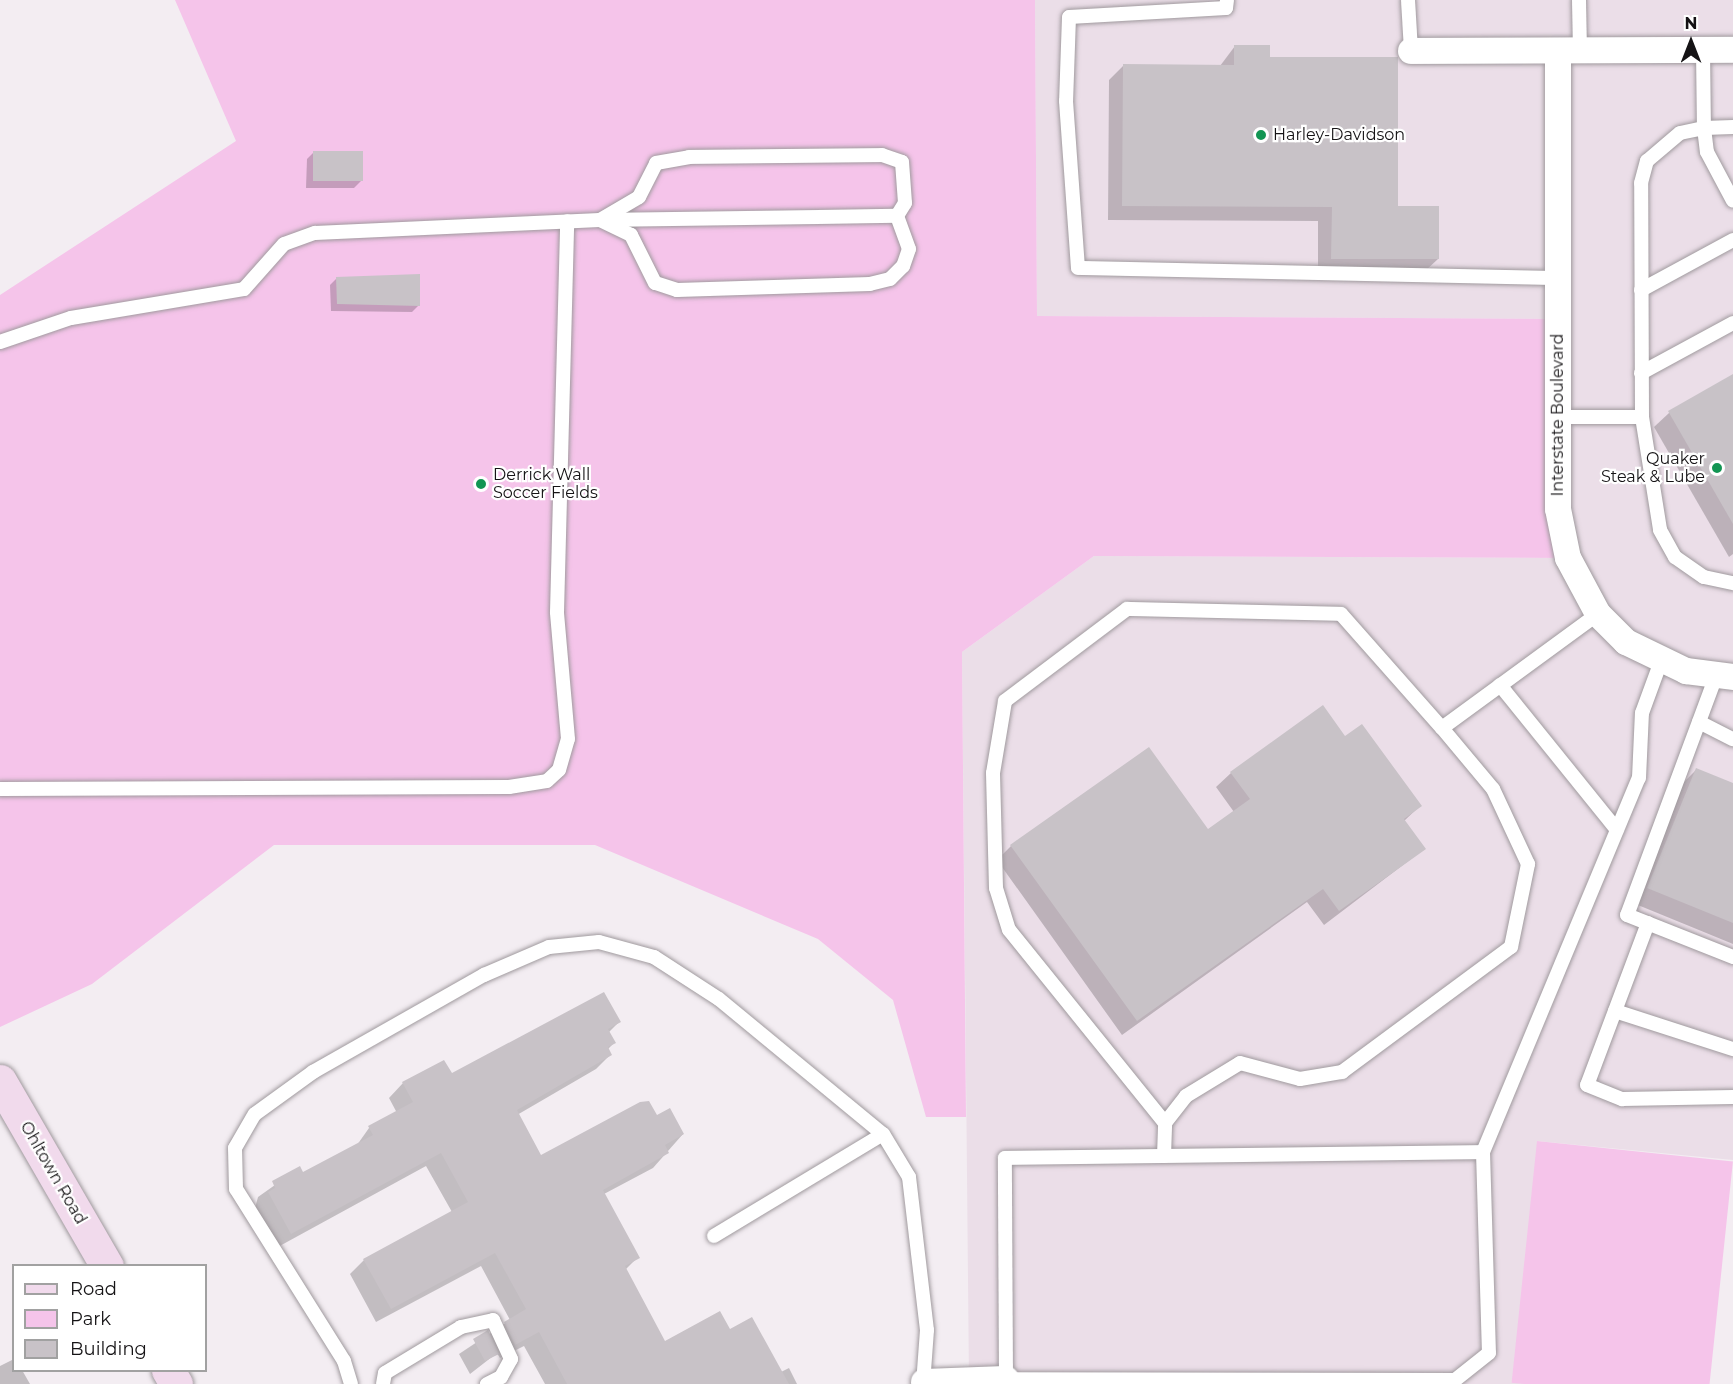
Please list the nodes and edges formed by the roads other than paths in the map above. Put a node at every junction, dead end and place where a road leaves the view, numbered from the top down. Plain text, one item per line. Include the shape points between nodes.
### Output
1 (1227, 0) edge
2 (1408, 0) edge
3 (1579, 0) edge
4 (1703, 50) junction
5 (1733, 50) edge
6 (1411, 51) joint
7 (1569, 52) junction
8 (1733, 127) edge
9 (1704, 128) junction
10 (1733, 201) edge
11 (897, 216) junction
12 (600, 220) junction
13 (567, 221) junction
14 (1733, 240) edge
15 (1558, 278) junction
16 (1641, 290) junction
17 (1733, 323) edge
18 (0, 342) edge
19 (1641, 373) junction
20 (1558, 417) junction
21 (1642, 417) junction
22 (1733, 583) edge
23 (1598, 614) junction
24 (1661, 661) junction
25 (1725, 677) edge
26 (1500, 685) junction
27 (1699, 722) junction
28 (1442, 728) junction
29 (1733, 739) edge
30 (0, 789) edge
31 (1617, 830) junction
32 (1648, 923) junction
33 (1733, 957) edge
34 (1615, 1011) junction
35 (1733, 1049) edge
36 (0, 1081) edge
37 (1733, 1097) edge
38 (1165, 1123) junction
39 (884, 1134) junction
40 (1483, 1152) junction
41 (1164, 1156) junction
42 (714, 1236) dead end
43 (106, 1264) edge
44 (1006, 1379) junction
45 (923, 1383) edge
46 (351, 1384) edge
47 (383, 1384) edge
48 (487, 1384) edge

1 - 15 lane via 1226,8 1069,17 1065,101 1078,268
2 - 6 lane
3 - 7 lane
4 - 5 street
4 - 7 street
4 - 9 lane
6 - 7 street
7 - 15 street, Interstate Boulevard
8 - 9 lane
9 - 10 lane via 1707,152
9 - 16 lane via 1680,133 1647,160 1641,183
11 - 12 lane
11 - 12 lane via 905,203 902,162 882,155 689,157 656,164 639,197
11 - 12 lane via 909,249 903,266 890,279 677,290 655,283 631,235
12 - 13 lane
13 - 18 lane via 315,233 284,244 244,289 71,318
13 - 30 lane via 557,612 568,739 559,770 547,781 510,787
14 - 16 lane
15 - 20 street, Interstate Boulevard
16 - 19 lane
17 - 19 lane
19 - 21 lane
20 - 21 lane
20 - 23 street, Interstate Boulevard via 1562,536 1574,573
21 - 22 lane via 1660,530 1675,557 1704,577
23 - 24 street, Interstate Boulevard via 1626,642
23 - 26 lane
24 - 25 street, Interstate Boulevard
24 - 31 lane via 1642,713 1639,778
25 - 27 lane
26 - 28 lane
26 - 31 lane
27 - 29 lane
27 - 32 lane via 1627,915
28 - 38 lane via 1493,789 1528,864 1511,947 1342,1072 1300,1079 1240,1063 1186,1096
28 - 38 lane via 1341,614 1127,609 1005,701 994,785 996,888 1009,930
31 - 40 lane
32 - 33 lane
32 - 34 lane
34 - 35 lane
34 - 37 lane via 1587,1085 1622,1099
36 - 43 street, Ohltown Road
38 - 41 lane
39 - 42 lane
39 - 45 lane via 909,1177 927,1330
39 - 46 lane via 719,999 654,957 599,942 549,947 484,975 313,1072 255,1114 235,1148 236,1190 344,1361
40 - 41 lane
40 - 44 lane via 1488,1353 1455,1380
41 - 44 lane via 1005,1158
44 - 45 street
47 - 48 lane via 385,1373 461,1327 492,1320 511,1359 501,1377

